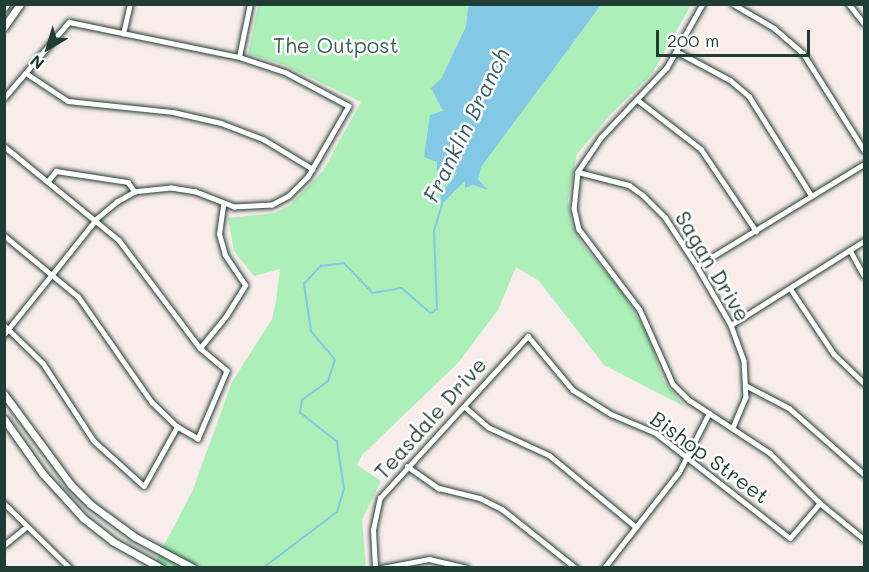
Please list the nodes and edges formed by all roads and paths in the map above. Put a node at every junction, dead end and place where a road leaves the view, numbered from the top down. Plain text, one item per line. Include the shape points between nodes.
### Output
1 (20, 4) edge
2 (130, 4) edge
3 (250, 4) edge
4 (703, 4) edge
5 (733, 4) edge
6 (849, 4) edge
7 (864, 23) edge
8 (4, 27) edge
9 (123, 34) junction
10 (678, 52) junction
11 (239, 57) junction
12 (26, 73) junction
13 (4, 98) edge
14 (639, 101) junction
15 (4, 146) edge
16 (864, 150) edge
17 (864, 164) edge
18 (313, 170) junction
19 (578, 172) junction
20 (48, 181) junction
21 (135, 192) junction
22 (811, 195) junction
23 (223, 204) junction
24 (97, 219) junction
25 (756, 231) junction
26 (4, 236) edge
27 (864, 242) edge
28 (850, 250) junction
29 (697, 266) junction
30 (52, 274) junction
31 (864, 275) edge
32 (790, 288) junction
33 (4, 325) edge
34 (731, 325) junction
35 (10, 329) junction
36 (4, 335) edge
37 (528, 336) joint
38 (200, 348) junction
39 (864, 383) edge
40 (747, 386) junction
41 (4, 394) edge
42 (465, 407) junction
43 (709, 413) junction
44 (4, 419) edge
45 (177, 427) junction
46 (734, 427) junction
47 (688, 456) junction
48 (407, 466) junction
49 (864, 474) edge
50 (4, 503) edge
51 (820, 503) junction
52 (26, 527) junction
53 (636, 527) junction
54 (864, 539) edge
55 (4, 545) edge
56 (70, 567) edge
57 (161, 567) edge
58 (193, 567) edge
59 (375, 567) edge
60 (382, 567) edge
61 (467, 567) edge
62 (576, 567) edge
63 (604, 567) edge

1 - 8 street
2 - 9 street
3 - 11 street
4 - 10 street
5 - 16 street via 774,28 803,53
6 - 7 street
9 - 11 street
9 - 12 street via 69,22
10 - 14 street
10 - 22 street via 730,80 749,96
11 - 18 street via 285,72 349,106
12 - 13 street
12 - 18 street via 68,101 173,112 221,123 262,140
14 - 19 street via 601,138
14 - 25 street via 701,149
15 - 20 street
17 - 22 street
18 - 23 street via 299,187 272,205 254,208
19 - 29 street, Sagan Drive via 629,185 643,195 665,217
19 - 43 street via 574,208 579,229 640,310 673,384
20 - 21 street via 56,171 128,182
20 - 24 street
21 - 23 street via 171,188 196,192
21 - 24 street
22 - 25 street
23 - 38 street via 219,234 225,255 245,285
24 - 30 street
24 - 38 street via 160,291
25 - 29 street
26 - 30 street
27 - 28 street
28 - 31 street
28 - 32 street
29 - 34 street, Sagan Drive
30 - 35 street
30 - 45 street via 78,297 152,403
32 - 34 street
32 - 39 street via 834,354
33 - 35 street
34 - 40 street, Sagan Drive via 744,360
35 - 36 street
35 - 45 street via 43,363 94,441 144,486
37 - 42 street, Teasdale Drive via 515,346
37 - 47 street, Bishop Street via 573,390 611,414 656,433
38 - 45 street via 227,371 198,439
40 - 46 street, Sagan Drive
40 - 49 street via 789,408
41 - 58 street via 70,485 90,504 126,532
42 - 48 street, Teasdale Drive
42 - 53 street via 488,427 549,455
43 - 46 street
43 - 47 street
44 - 57 street via 43,474 83,518 112,541
46 - 51 street via 770,453
47 - 51 street, Bishop Street via 790,538
47 - 53 street
48 - 59 street, Teasdale Drive via 380,498 375,511
48 - 62 street via 439,488 480,498 502,509
50 - 52 street
51 - 54 street
52 - 55 street
52 - 56 street
53 - 63 street
60 - 61 street via 429,559

